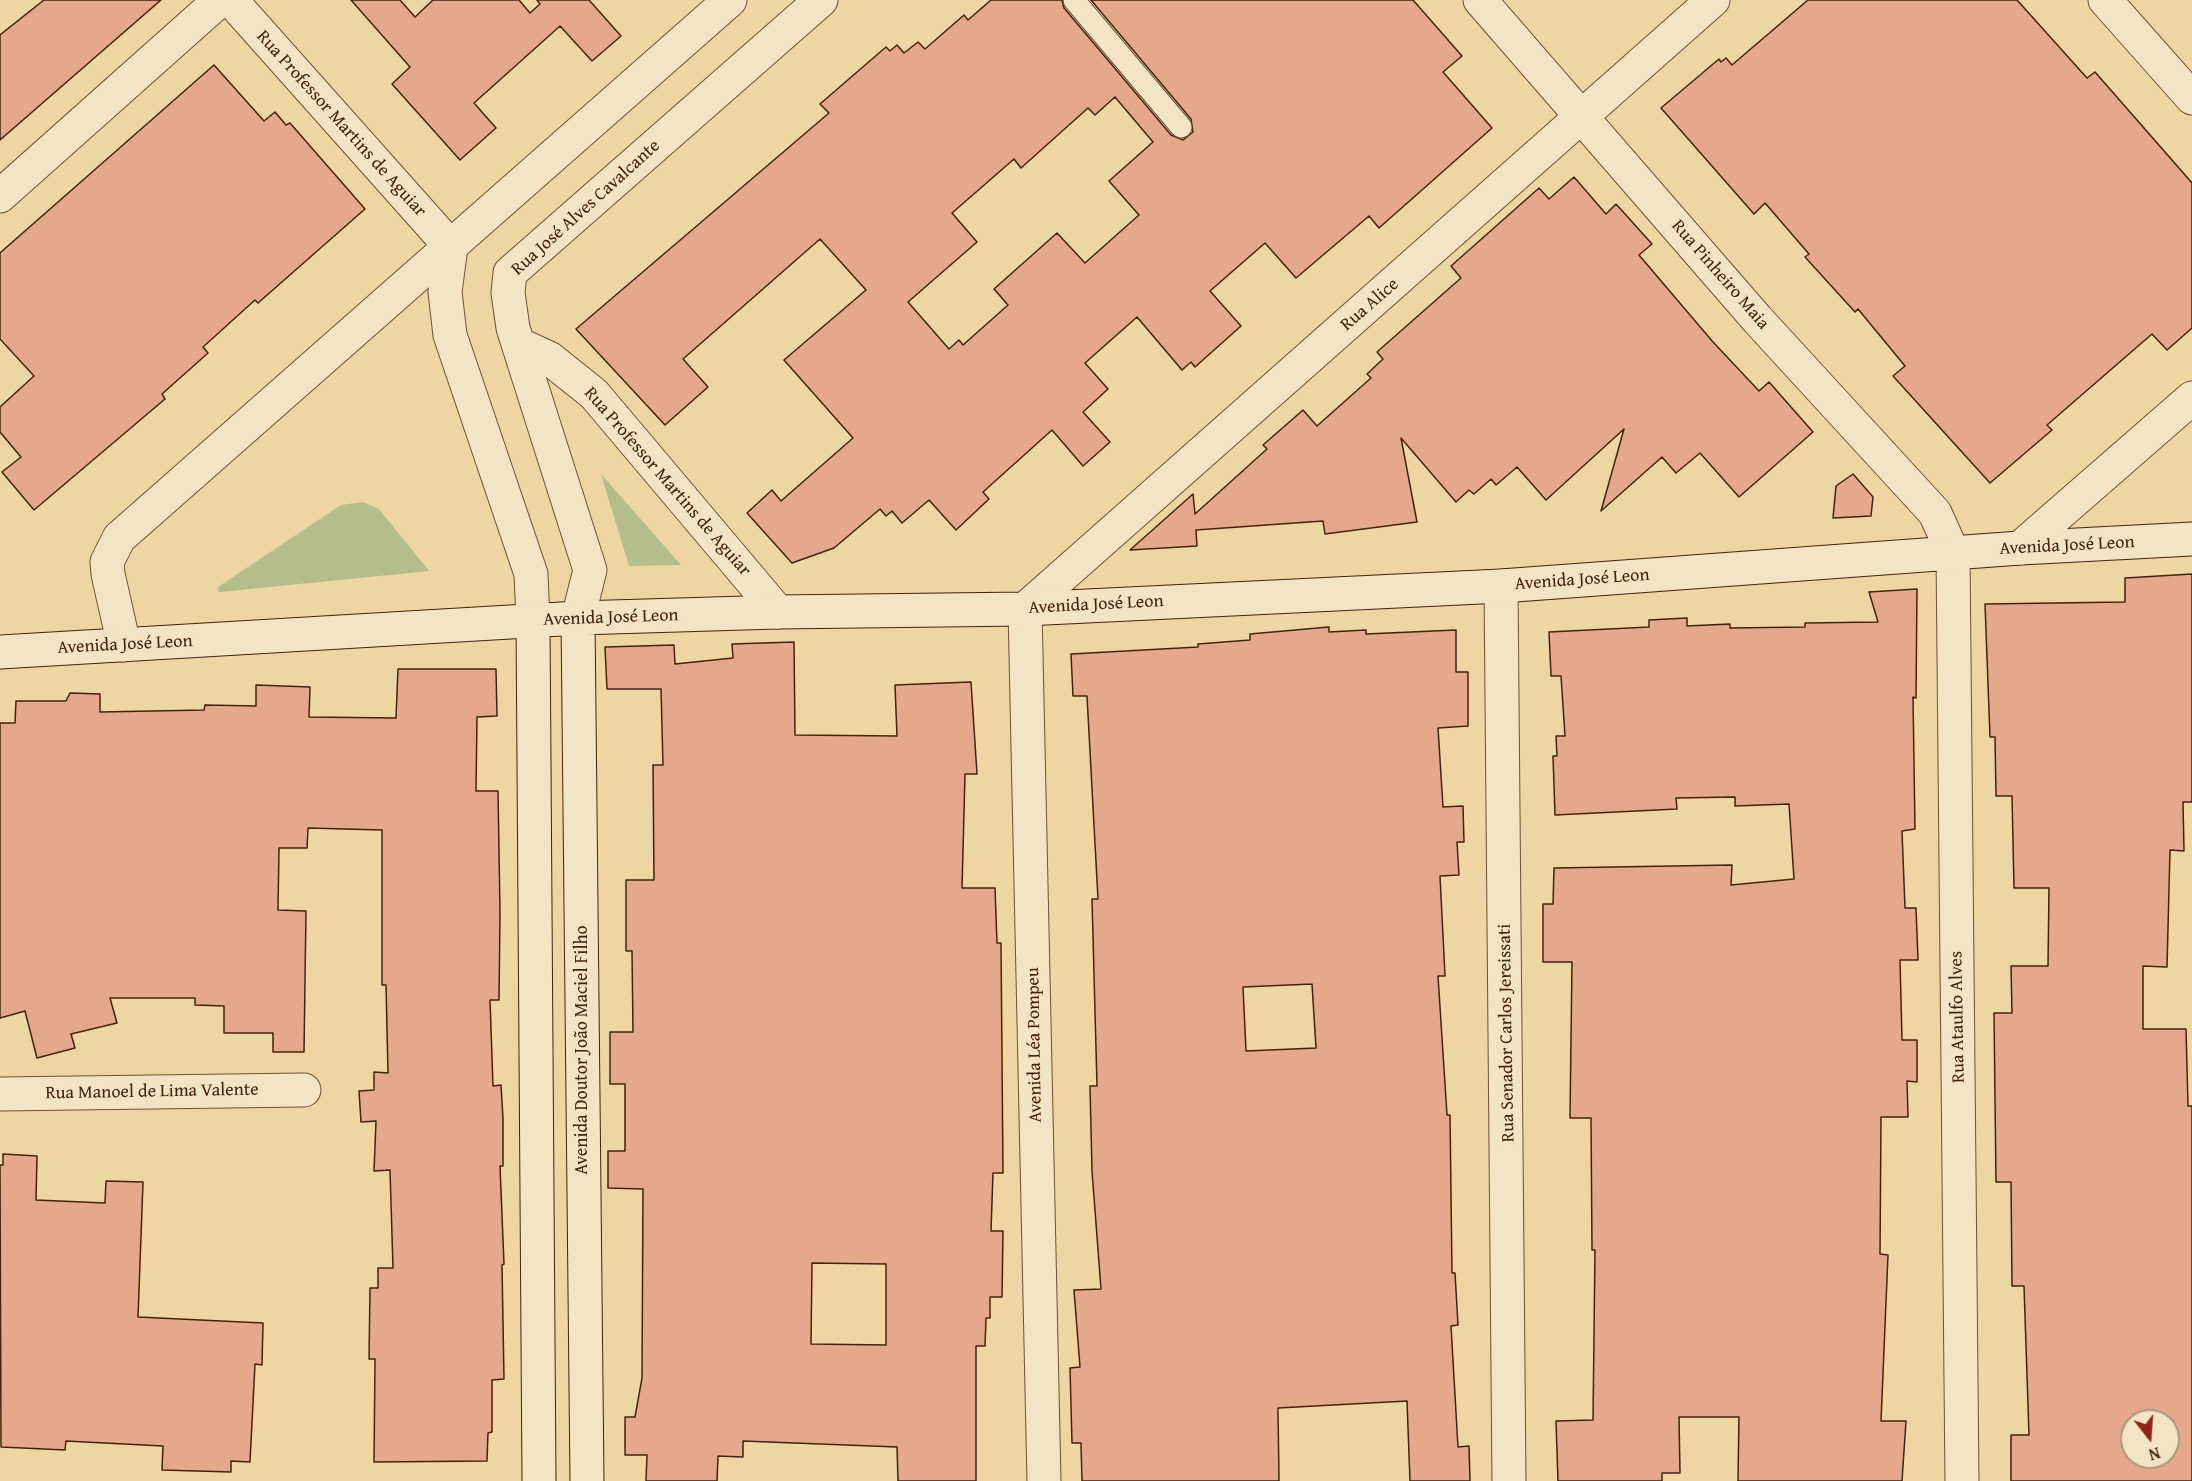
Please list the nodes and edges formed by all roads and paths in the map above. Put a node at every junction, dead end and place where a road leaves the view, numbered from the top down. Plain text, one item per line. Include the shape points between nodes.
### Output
1 (220, 0) edge
2 (231, 0) edge
3 (730, 0) edge
4 (821, 0) edge
5 (1074, 0) edge
6 (1480, 0) edge
7 (1713, 0) edge
8 (2105, 0) edge
9 (2192, 98) edge
10 (1584, 117) junction
11 (1181, 127) dead end
12 (0, 196) edge
13 (451, 247) junction
14 (518, 344) junction
15 (2192, 398) edge
16 (2192, 539) edge
17 (2020, 548) junction
18 (1953, 553) junction
19 (1501, 585) junction
20 (1025, 609) junction
21 (777, 612) junction
22 (578, 618) junction
23 (533, 621) junction
24 (124, 645) junction
25 (0, 652) edge
26 (535, 906) junction
27 (580, 906) junction
28 (303, 1090) dead end
29 (0, 1094) edge
30 (536, 1116) junction
31 (582, 1116) junction
32 (538, 1360) junction
33 (585, 1361) junction
34 (539, 1481) edge
35 (587, 1481) edge
36 (1044, 1481) edge
37 (1509, 1481) edge
38 (1962, 1481) edge

1 - 12 street
2 - 13 street, Rua Professor Martins de Aguiar
3 - 13 street
4 - 14 street, Rua José Alves Cavalcante via 510,273 509,311
5 - 11 lane
6 - 10 street, Rua Pinheiro Maia
7 - 10 street, Rua Alice
8 - 9 street
10 - 18 street, Rua Pinheiro Maia via 1757,319 1935,513
10 - 20 street, Rua Alice
13 - 23 street via 445,292 450,335 531,574
13 - 24 street via 119,538 107,562
14 - 21 street, Rua Professor Martins de Aguiar via 549,358 594,394
14 - 22 street, Rua José Alves Cavalcante via 590,570
15 - 17 street
16 - 17 street, Avenida José Leon
17 - 18 street, Avenida José Leon
18 - 19 street, Avenida José Leon
18 - 38 street, Rua Ataulfo Alves
19 - 20 street, Avenida José Leon
19 - 37 street, Rua Senador Carlos Jereissati
20 - 21 street, Avenida José Leon
20 - 36 street, Avenida Léa Pompeu
21 - 22 street, Avenida José Leon
22 - 23 street, Avenida José Leon
22 - 27 street, Avenida Doutor João Maciel Filho
23 - 24 street, Avenida José Leon
23 - 26 street
24 - 25 street, Avenida José Leon
26 - 27 street
26 - 30 street
27 - 31 street, Avenida Doutor João Maciel Filho
28 - 29 street, Rua Manoel de Lima Valente
30 - 31 street
30 - 32 street
31 - 33 street, Avenida Doutor João Maciel Filho
32 - 33 street
32 - 34 street
33 - 35 street, Avenida Doutor João Maciel Filho

